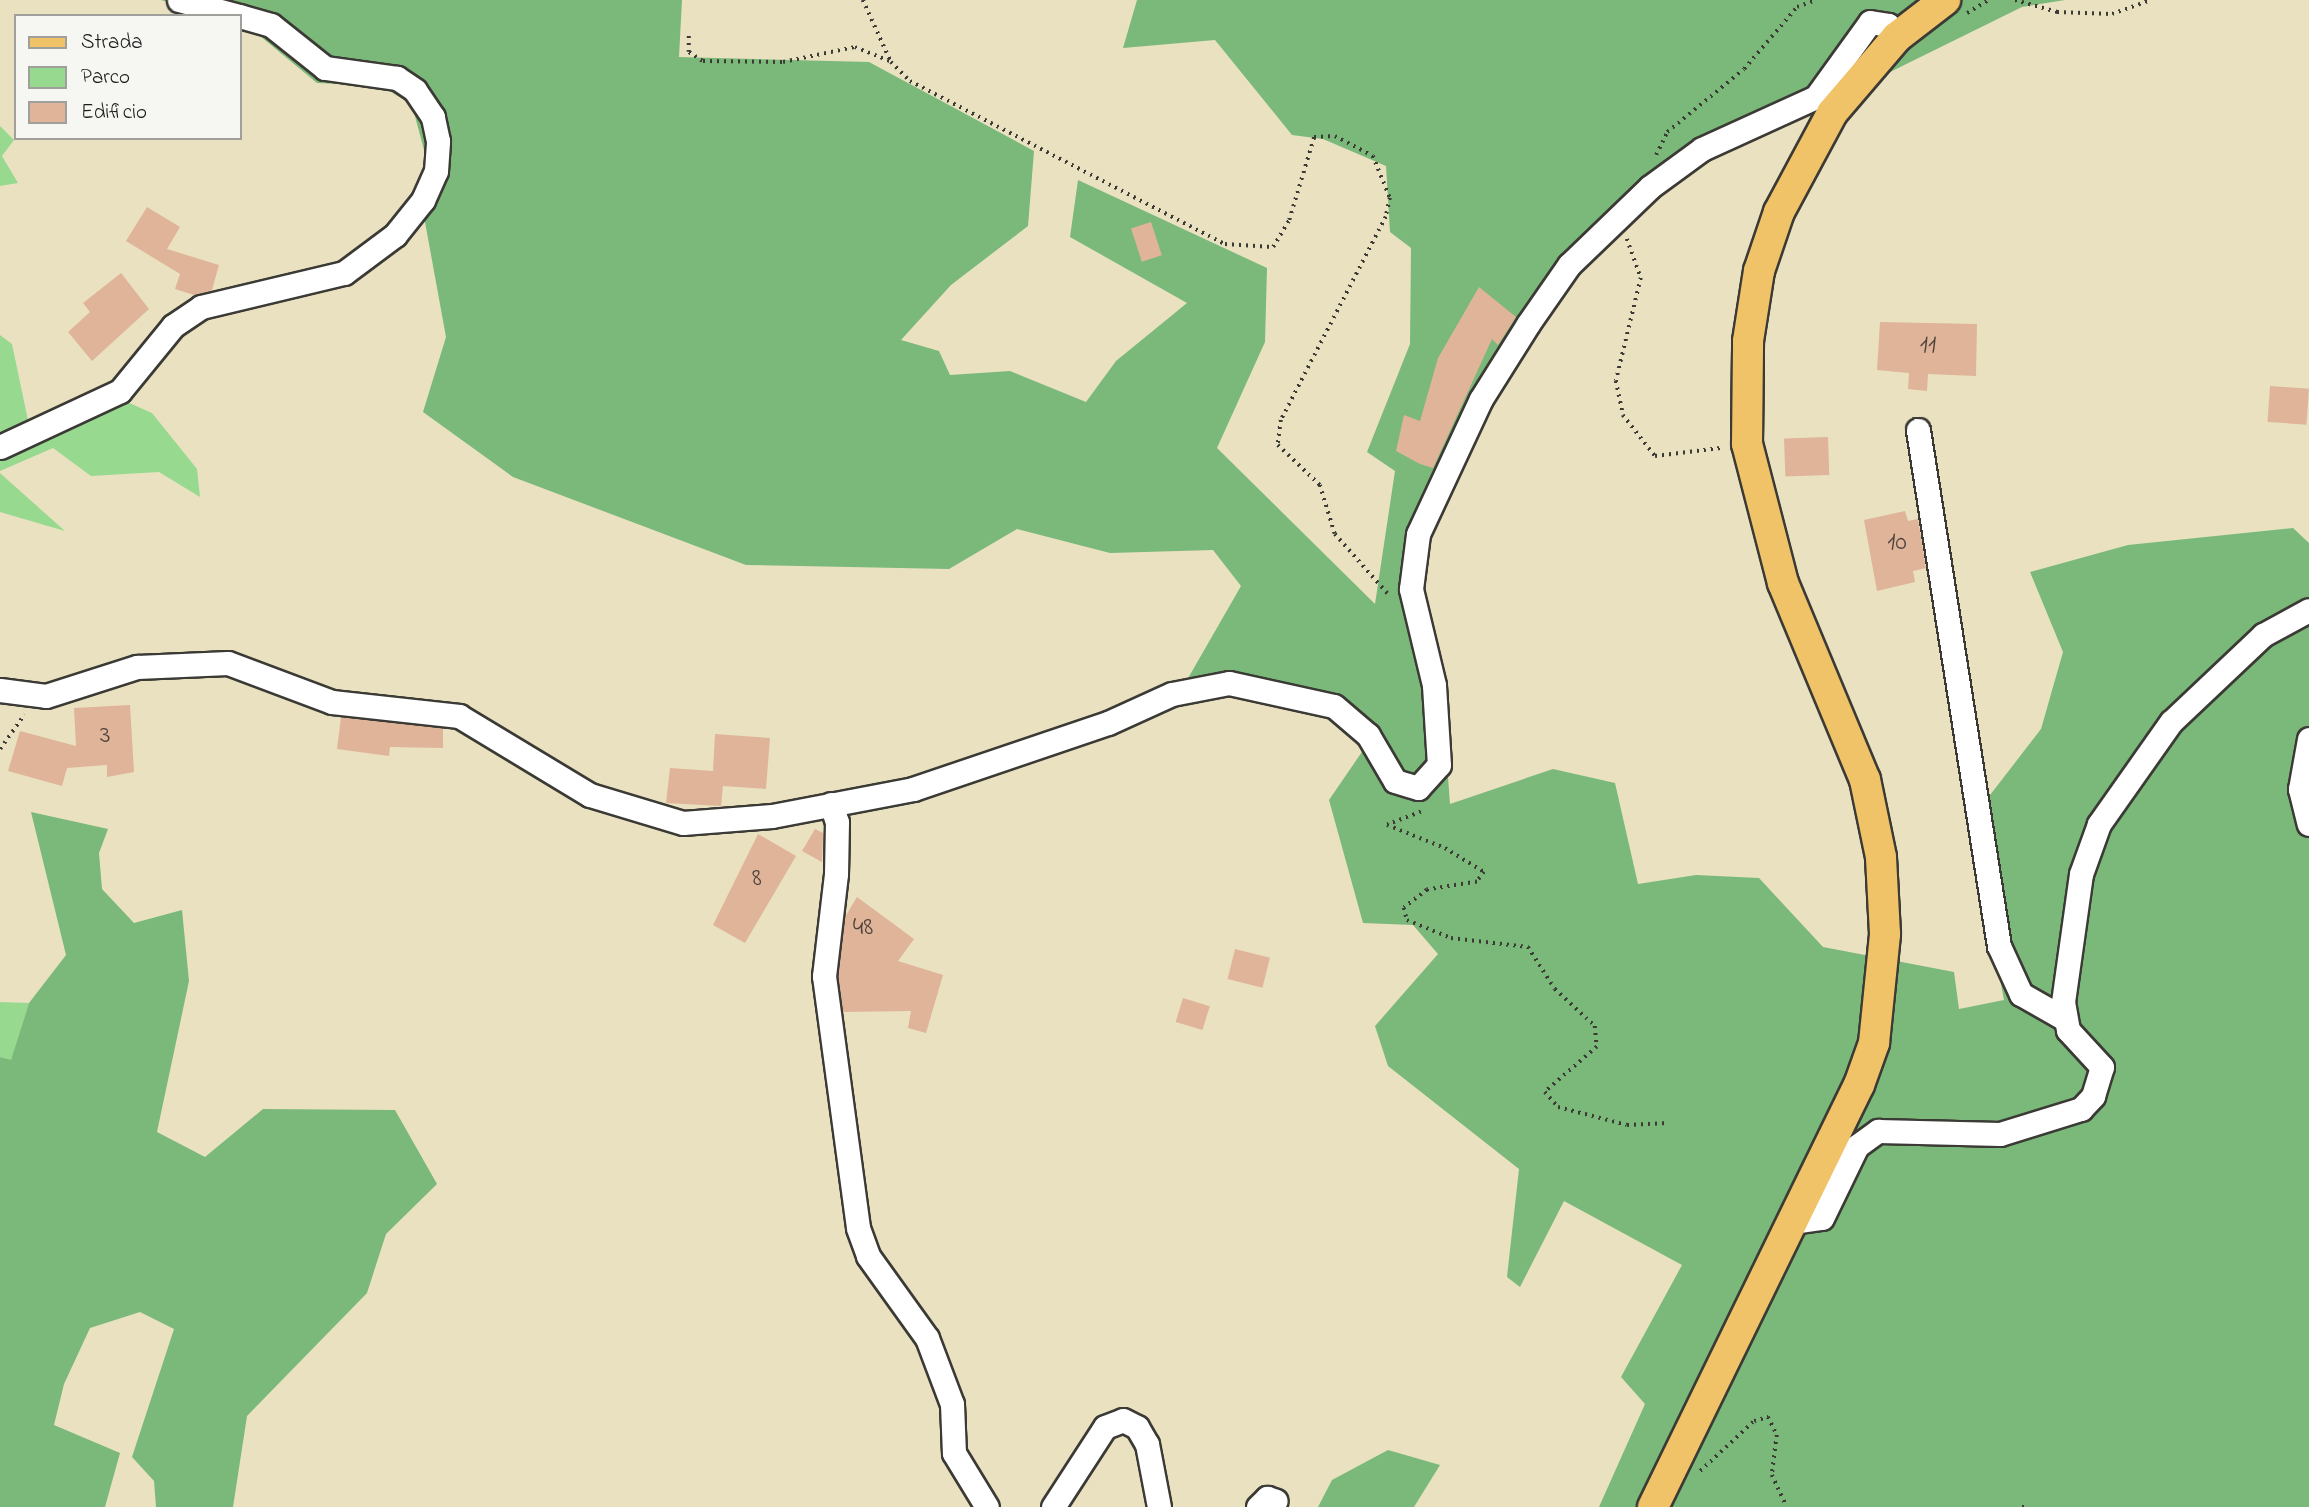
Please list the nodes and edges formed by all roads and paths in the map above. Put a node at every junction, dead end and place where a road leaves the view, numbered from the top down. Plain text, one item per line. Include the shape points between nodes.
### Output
1 (179, 0) edge
2 (863, 0) edge
3 (1816, 0) edge
4 (1945, 0) edge
5 (2014, 0) edge
6 (2151, 0) edge
7 (232, 14) edge
8 (242, 17) edge
9 (689, 36) dead end
10 (1898, 37) junction
11 (891, 62) junction
12 (1650, 187) junction
13 (1611, 222) junction
14 (1918, 430) dead end
15 (1746, 444) junction
16 (0, 447) edge
17 (2309, 610) edge
18 (1415, 624) junction
19 (0, 690) edge
20 (37, 696) junction
21 (2309, 739) edge
22 (0, 749) edge
23 (1426, 785) junction
24 (831, 804) junction
25 (2309, 824) edge
26 (2063, 1018) junction
27 (1668, 1123) dead end
28 (1792, 1222) junction
29 (1697, 1474) dead end
30 (988, 1507) edge
31 (1054, 1507) edge
32 (1159, 1507) edge
33 (1653, 1507) edge
34 (1787, 1507) edge

1 - 7 street
2 - 11 path
3 - 12 path via 1797,7 1744,69 1667,132 1648,170
4 - 10 main road
5 - 6 path via 2057,12 2112,14
8 - 16 street via 271,25 326,68 397,78 415,90 436,127 432,184 395,235 353,269 320,283 201,307 173,326 120,391
9 - 11 path via 689,52 703,61 783,62 855,47
10 - 12 street via 1888,25 1870,22 1816,97 1702,149
10 - 15 main road via 1832,113 1779,212 1759,271 1748,341
11 - 18 path via 934,95 1226,244 1273,247 1289,220 1314,137 1335,136 1373,156 1390,198 1386,217 1281,420 1278,445 1320,485 1335,534
12 - 13 street
13 - 15 path via 1637,255 1641,278 1616,381 1623,415 1655,456
13 - 18 street via 1569,265 1481,399 1418,534 1411,589
14 - 26 street via 1999,946 2021,994
15 - 28 main road via 1783,583 1864,780 1884,893 1874,1043
17 - 26 street via 2263,635 2199,694 2152,743 2112,801 2081,874
18 - 23 street via 1436,701 1439,765
19 - 20 street
20 - 22 path
20 - 24 street via 137,667 228,663 332,702 459,716 590,795 635,813 683,822
21 - 25 street via 2300,789
23 - 24 street via 1395,781 1368,735 1334,706 1229,683 1172,694 944,781
23 - 27 path via 1436,801 1387,825 1445,848 1484,873 1477,882 1427,890 1404,908 1407,920 1451,938 1528,947 1555,989 1595,1026 1597,1047 1545,1092 1558,1107 1627,1125
24 - 30 street via 837,822 836,874 824,976 858,1228 868,1256 927,1338 952,1404 954,1453
26 - 28 street via 2102,1067 2101,1082 2081,1109 2000,1134 1947,1138 1878,1131 1857,1146 1822,1218
28 - 33 main road
29 - 34 path via 1754,1421 1768,1417 1777,1435 1772,1475
31 - 32 street via 1105,1427 1123,1420 1137,1427 1147,1444

